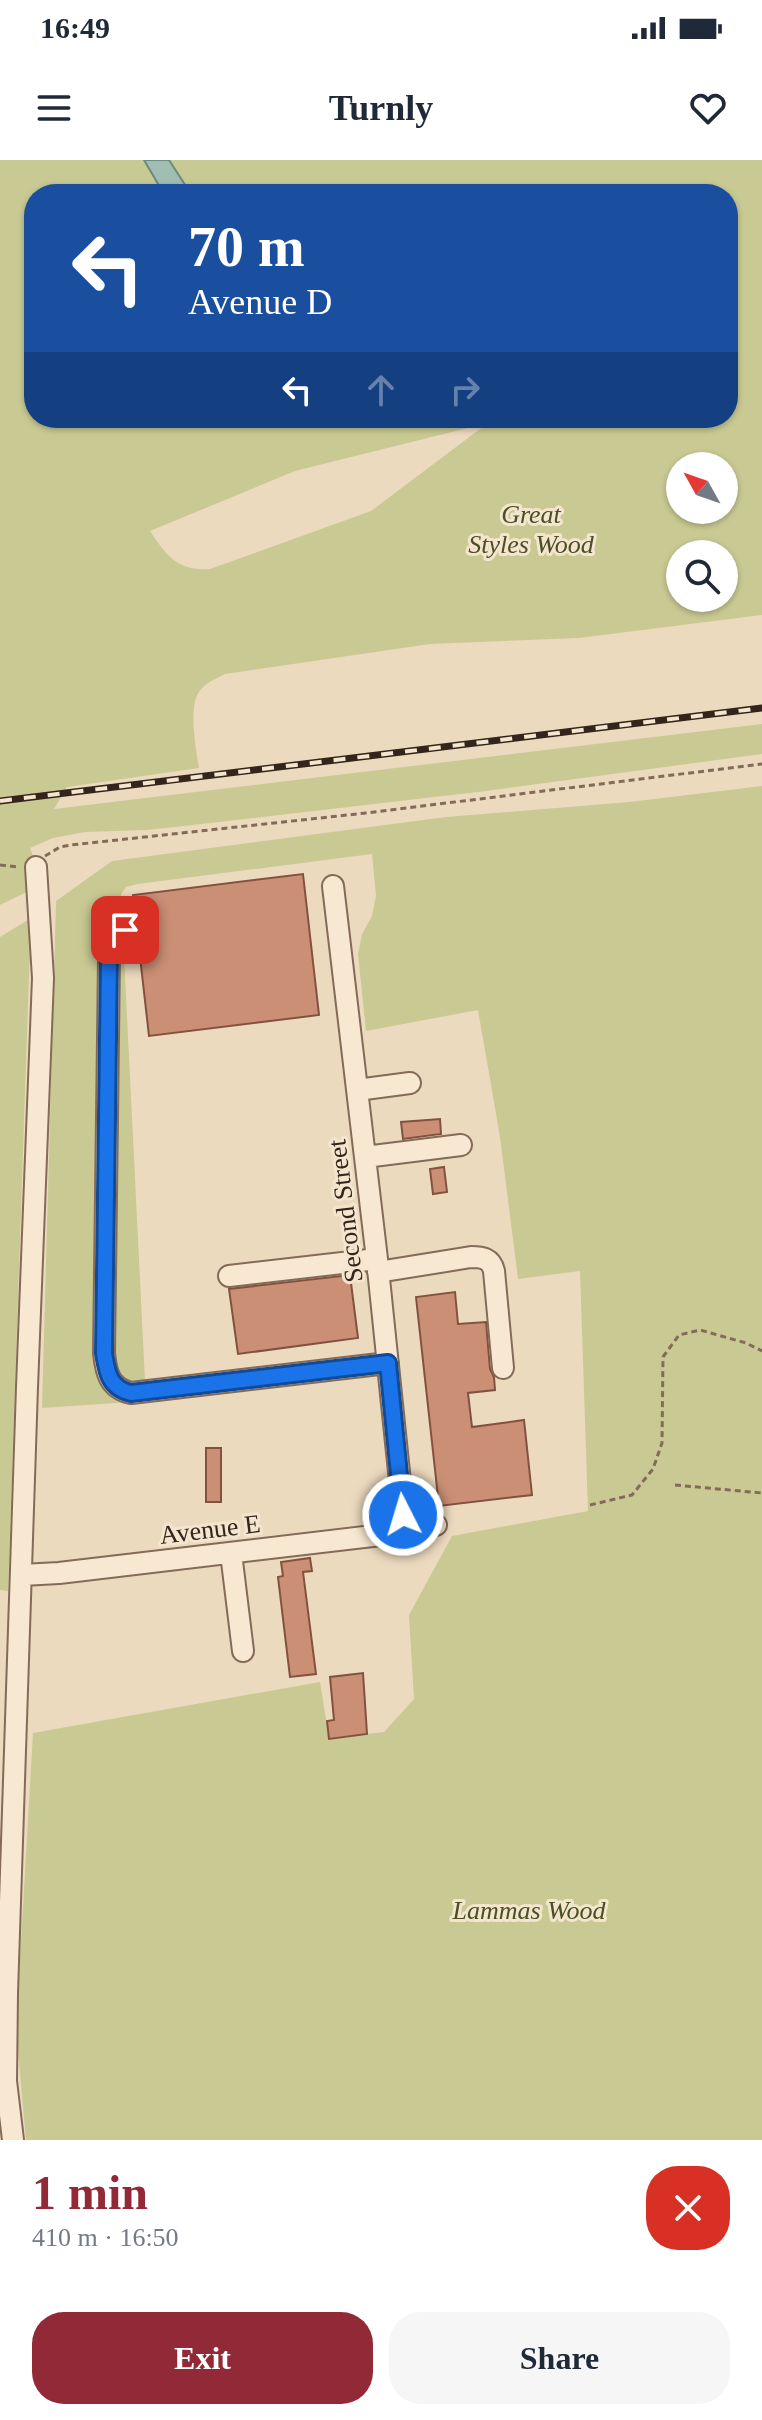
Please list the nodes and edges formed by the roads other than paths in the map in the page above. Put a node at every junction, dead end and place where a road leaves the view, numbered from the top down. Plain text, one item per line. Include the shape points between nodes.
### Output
1 (36, 867) road end
2 (333, 886) dead end
3 (125, 930) dead end
4 (410, 1083) dead end
5 (357, 1090) junction
6 (461, 1145) dead end
7 (365, 1157) junction
8 (377, 1265) junction
9 (229, 1276) dead end
10 (388, 1363) junction
11 (503, 1368) dead end
12 (436, 1525) dead end
13 (405, 1530) junction
14 (231, 1553) junction
15 (22, 1575) junction
16 (243, 1651) dead end
17 (8, 1714) edge
18 (6, 1826) edge
19 (4, 2022) edge
20 (13, 2140) edge

1 - 15 street via 43,978
2 - 5 street, Second Street
3 - 10 street via 114,941 109,959 107,1375 131,1393
4 - 5 street
5 - 7 street, Second Street
6 - 7 street
7 - 8 street, Second Street
8 - 9 street
8 - 10 street, Second Street
8 - 11 street via 471,1257 489,1261
10 - 13 street, Second Street
12 - 13 street, Avenue E
13 - 14 street, Avenue E
14 - 15 street, Avenue E
14 - 16 street
15 - 17 street
17 - 18 street
18 - 19 street
19 - 20 street

